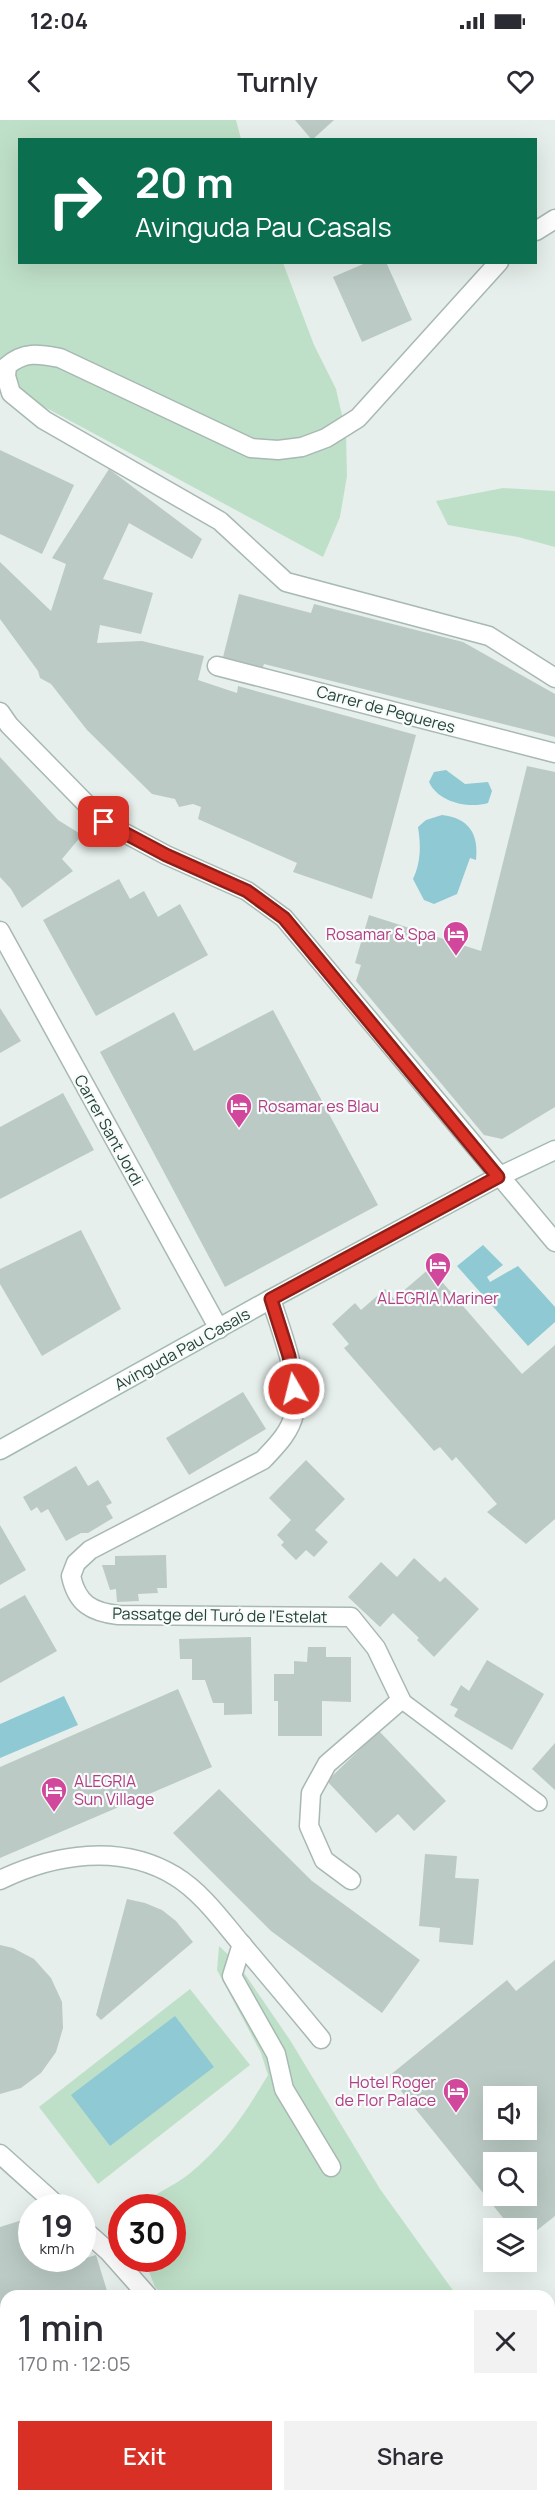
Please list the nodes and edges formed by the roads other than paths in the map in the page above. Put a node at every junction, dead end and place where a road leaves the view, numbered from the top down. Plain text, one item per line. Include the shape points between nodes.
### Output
1 (555, 219) edge
2 (537, 230) edge
3 (497, 264) edge
4 (4, 365) edge
5 (217, 666) dead end
6 (555, 678) edge
7 (3, 720) edge
8 (555, 753) edge
9 (0, 931) edge
10 (555, 1150) edge
11 (498, 1177) junction
12 (555, 1242) edge
13 (271, 1299) junction
14 (219, 1329) junction
15 (0, 1450) edge
16 (401, 1700) junction
17 (539, 1803) dead end
18 (0, 1880) edge
19 (351, 1880) dead end
20 (242, 1944) junction
21 (321, 2039) dead end
22 (0, 2154) edge
23 (331, 2167) dead end
24 (44, 2194) edge
25 (96, 2240) edge
26 (143, 2290) edge

1 - 2 street
3 - 4 street via 358,418 326,438 302,447 251,448 60,358 33,353
4 - 6 street via 11,393 44,420 220,521 286,582 489,636
5 - 8 street, Carrer de Pegueres
7 - 11 street via 104,822 247,891 284,918
9 - 14 street, Carrer Sant Jordi
10 - 11 street, Avinguda Pau Casals
11 - 12 street
11 - 13 street, Avinguda Pau Casals
13 - 14 street, Avinguda Pau Casals
13 - 16 street, Passatge del Turó de l'Estelat via 289,1356 294,1389 294,1414 284,1437 263,1460 90,1551 76,1563 71,1576 73,1587 80,1601 97,1612 118,1615 351,1617 376,1648
14 - 15 street, Avinguda Pau Casals
16 - 17 lane
16 - 19 street via 327,1764 311,1793 309,1826 324,1860
18 - 20 street via 69,1857 103,1854 146,1863 190,1887
20 - 21 street
20 - 23 street via 232,1976 276,2054 288,2098
22 - 24 street
25 - 26 street

